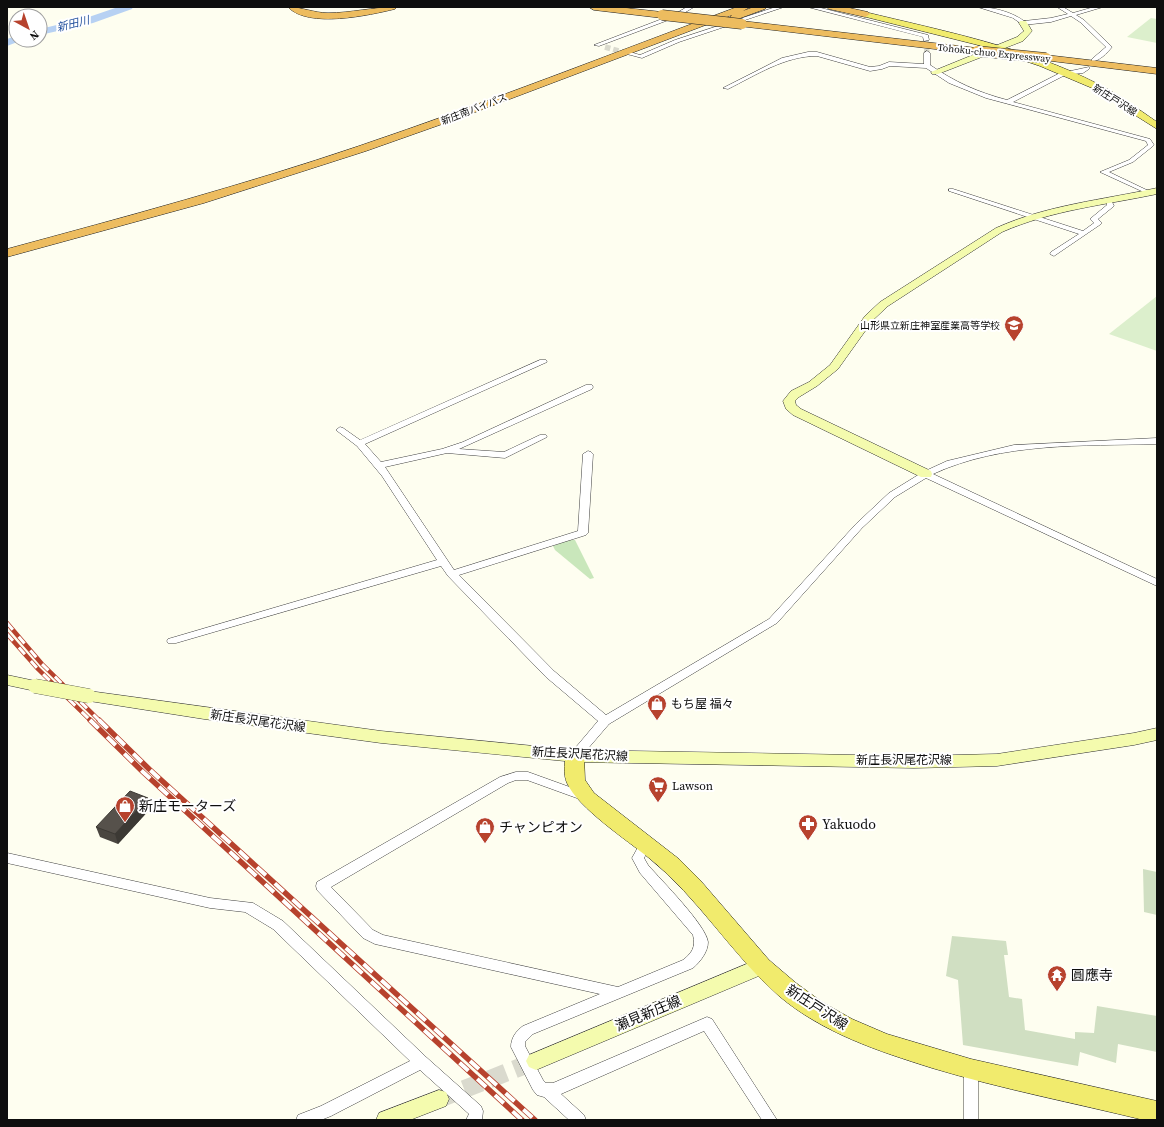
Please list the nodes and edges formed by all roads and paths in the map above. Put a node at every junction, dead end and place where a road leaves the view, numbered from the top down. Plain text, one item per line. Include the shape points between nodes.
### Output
1 (293, 7) edge
2 (299, 7) edge
3 (384, 7) edge
4 (392, 7) edge
5 (595, 7) edge
6 (627, 7) edge
7 (691, 7) edge
8 (717, 7) edge
9 (745, 7) edge
10 (762, 7) edge
11 (781, 7) edge
12 (811, 7) edge
13 (832, 7) edge
14 (838, 7) edge
15 (982, 7) edge
16 (1060, 7) edge
17 (1100, 7) edge
18 (663, 14) junction
19 (865, 14) junction
20 (1073, 14) junction
21 (1023, 23) junction
22 (926, 40) dead end
23 (605, 47) dead end
24 (998, 48) junction
25 (927, 52) tunnel mouth
26 (630, 54) tunnel mouth
27 (1094, 60) dead end
28 (927, 66) junction
29 (1087, 68) dead end
30 (1157, 71) edge
31 (935, 72) junction
32 (1065, 74) junction
33 (726, 88) dead end
34 (1008, 102) junction
35 (428, 125) junction
36 (1157, 126) edge
37 (951, 190) dead end
38 (1154, 192) edge
39 (199, 199) junction
40 (1109, 201) junction
41 (1033, 216) junction
42 (1084, 233) junction
43 (7, 244) edge
44 (7, 253) edge
45 (1054, 254) dead end
46 (543, 362) dead end
47 (589, 387) dead end
48 (340, 430) dead end
49 (543, 437) dead end
50 (1157, 441) edge
51 (360, 443) junction
52 (444, 451) junction
53 (588, 454) dead end
54 (378, 466) junction
55 (926, 474) junction
56 (442, 562) junction
57 (452, 574) junction
58 (1157, 583) edge
59 (172, 641) dead end
60 (7, 680) edge
61 (605, 721) junction
62 (1157, 734) edge
63 (576, 756) junction
64 (587, 798) junction
65 (646, 843) junction
66 (7, 858) edge
67 (761, 966) junction
68 (616, 992) junction
69 (536, 1061) tunnel mouth
70 (421, 1062) junction
71 (971, 1069) junction
72 (548, 1091) junction
73 (438, 1099) tunnel mouth
74 (1157, 1112) edge
75 (304, 1120) edge
76 (386, 1120) edge
77 (473, 1120) edge
78 (579, 1120) edge
79 (770, 1120) edge
80 (971, 1120) edge

1 - 4 highway via 312,14 338,16 363,14
2 - 3 highway via 315,13 338,14
5 - 18 highway
6 - 18 highway
7 - 23 street via 678,15 597,45
8 - 35 highway
9 - 35 highway, 新庄南バイパス
10 - 35 highway
11 - 26 street via 640,57
12 - 22 street via 926,36
13 - 19 highway
14 - 19 highway
15 - 21 street via 1009,15
16 - 20 street
17 - 20 street
18 - 30 highway, Tohoku-chuo Expressway, bridge
19 - 24 main road, 新庄戸沢線
20 - 21 street via 1051,20
20 - 27 street via 1109,47
21 - 24 street via 1028,31 1025,35 1020,40
24 - 31 street
24 - 32 main road, 新庄戸沢線
25 - 28 street
28 - 31 street
28 - 33 street via 893,64 870,69 817,54 808,54 784,59
29 - 32 street
31 - 34 street via 964,88
32 - 34 street
32 - 36 main road, 新庄戸沢線 via 1095,86
34 - 38 street via 1148,140 1151,145 1131,161 1103,172
35 - 39 highway, 新庄南バイパス via 327,161
37 - 41 street
38 - 40 street
39 - 43 highway
39 - 44 highway
40 - 41 street via 1067,207
40 - 42 street via 1112,206 1093,219 1098,224
41 - 42 street
41 - 55 street via 999,230 884,304 870,318 834,367 789,401 790,406 797,412
42 - 45 street
46 - 51 street
47 - 52 street via 466,444
48 - 51 street
49 - 52 street via 505,454
50 - 55 street via 1014,448 950,463
51 - 54 street
52 - 54 street
53 - 57 street via 583,533
54 - 56 street
55 - 58 street
55 - 61 street via 892,496 859,526 773,621
56 - 57 street
56 - 59 street
57 - 61 street via 550,674
60 - 63 street, 新庄長沢尾花沢線, bridge via 204,714 358,734
61 - 63 street
62 - 63 street, 新庄長沢尾花沢線 via 1134,740 997,760 914,762
63 - 64 main road, 新庄戸沢線 via 574,781
64 - 65 main road, 新庄戸沢線
64 - 68 street via 528,776 516,776 491,787 322,886 368,934 380,940
65 - 67 main road, 新庄戸沢線 via 672,864 693,886
65 - 68 street via 638,858 644,869 702,939 697,956 688,964
66 - 70 street via 210,903 248,907 278,925
67 - 69 street, 瀬見新庄線
67 - 71 main road, 新庄戸沢線 via 788,990 844,1026 883,1042
68 - 72 street via 528,1030 519,1038 518,1047 538,1085 542,1090
70 - 75 street
70 - 77 street via 476,1111 476,1118
71 - 74 main road, 新庄戸沢線
71 - 80 street
72 - 78 street
72 - 79 street via 707,1023
73 - 76 street

